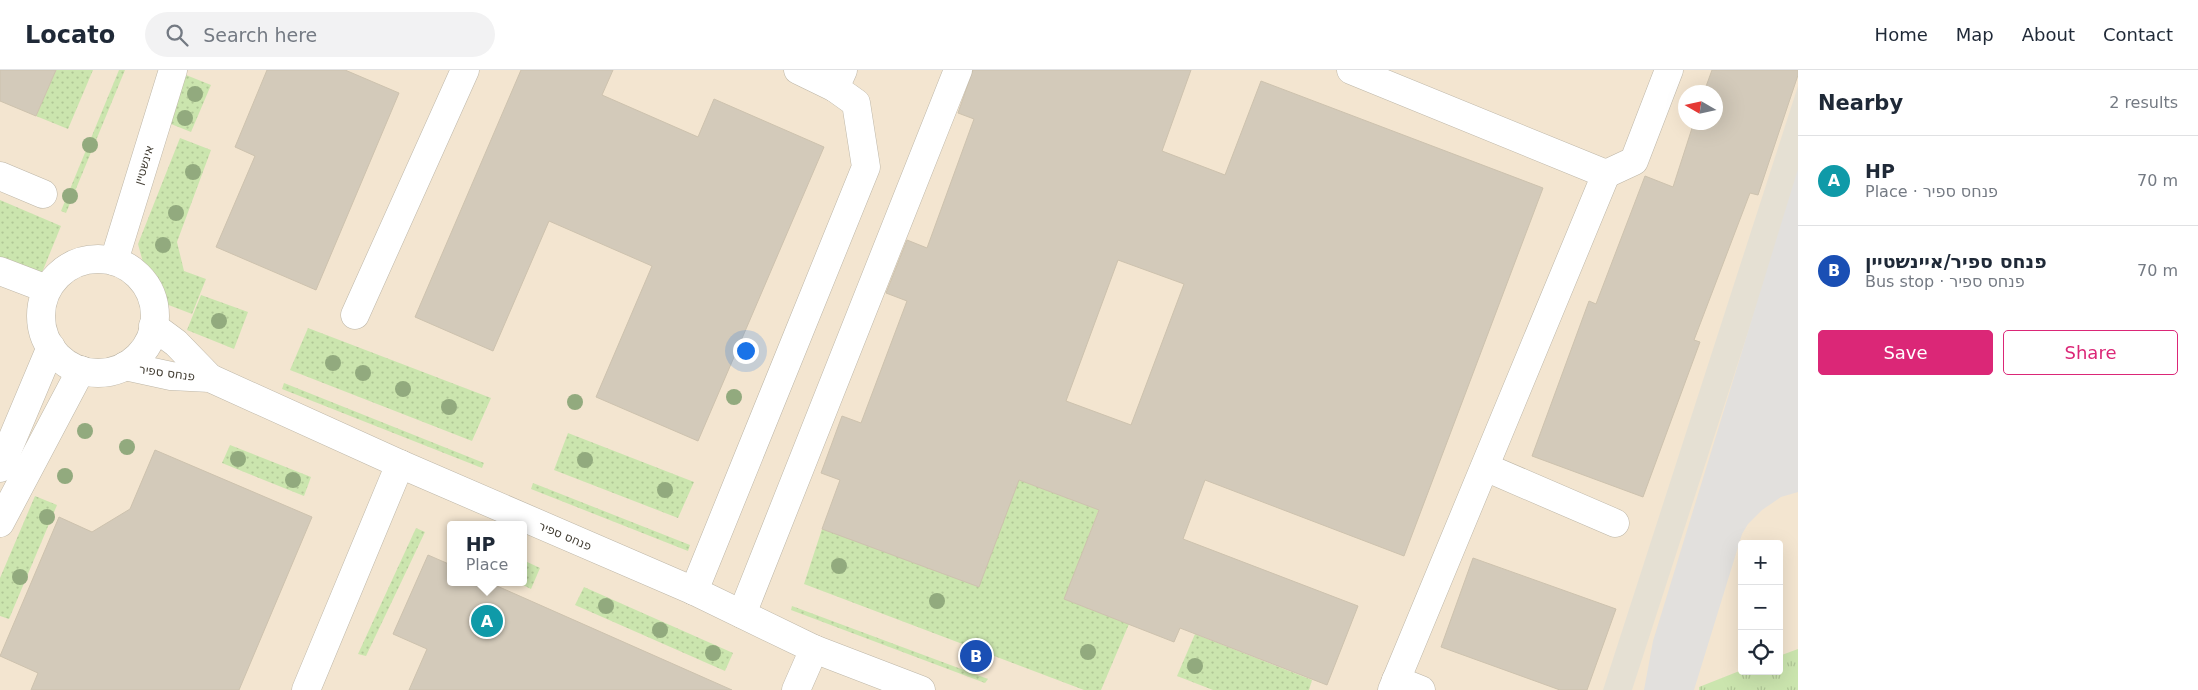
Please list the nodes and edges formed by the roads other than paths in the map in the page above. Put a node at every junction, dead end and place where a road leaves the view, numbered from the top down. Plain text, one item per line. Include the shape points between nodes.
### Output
1 (173, 70) edge
2 (465, 70) edge
3 (798, 70) edge
4 (958, 70) edge
5 (1351, 70) edge
6 (1669, 70) edge
7 (839, 79) edge
8 (1606, 174) junction
9 (0, 176) edge
10 (43, 194) dead end
11 (114, 261) junction
12 (0, 271) edge
13 (47, 289) junction
14 (355, 315) dead end
15 (153, 326) junction
16 (51, 347) junction
17 (125, 366) junction
18 (81, 370) junction
19 (210, 378) junction
20 (400, 464) junction
21 (1485, 467) junction
22 (0, 468) edge
23 (0, 523) edge
24 (1615, 523) dead end
25 (694, 591) junction
26 (742, 614) junction
27 (814, 648) junction
28 (1394, 685) edge
29 (306, 690) edge
30 (796, 690) edge
31 (921, 690) edge
32 (1421, 690) edge

1 - 11 street, אינשטיין
2 - 14 street
3 - 7 street
4 - 26 street
5 - 8 street
6 - 8 street via 1634,160
7 - 25 street via 856,103 866,167
8 - 21 street
9 - 10 street
11 - 13 street via 94,258 76,263 59,274
11 - 15 street via 131,269 145,283 153,301
12 - 13 street
13 - 16 street via 41,306 41,325
15 - 17 street via 150,340 140,355
15 - 19 street, פנחס ספיר via 176,343
16 - 18 street via 72,368
16 - 22 street
17 - 18 street via 108,372
17 - 19 street, פנחס ספיר via 171,376
18 - 23 street
19 - 20 street, פנחס ספיר
20 - 25 street, פנחס ספיר
20 - 29 street
21 - 24 street
21 - 28 street
25 - 26 street, פנחס ספיר
26 - 27 street, פנחס ספיר
27 - 30 street
27 - 31 street, פנחס ספיר
28 - 32 street

